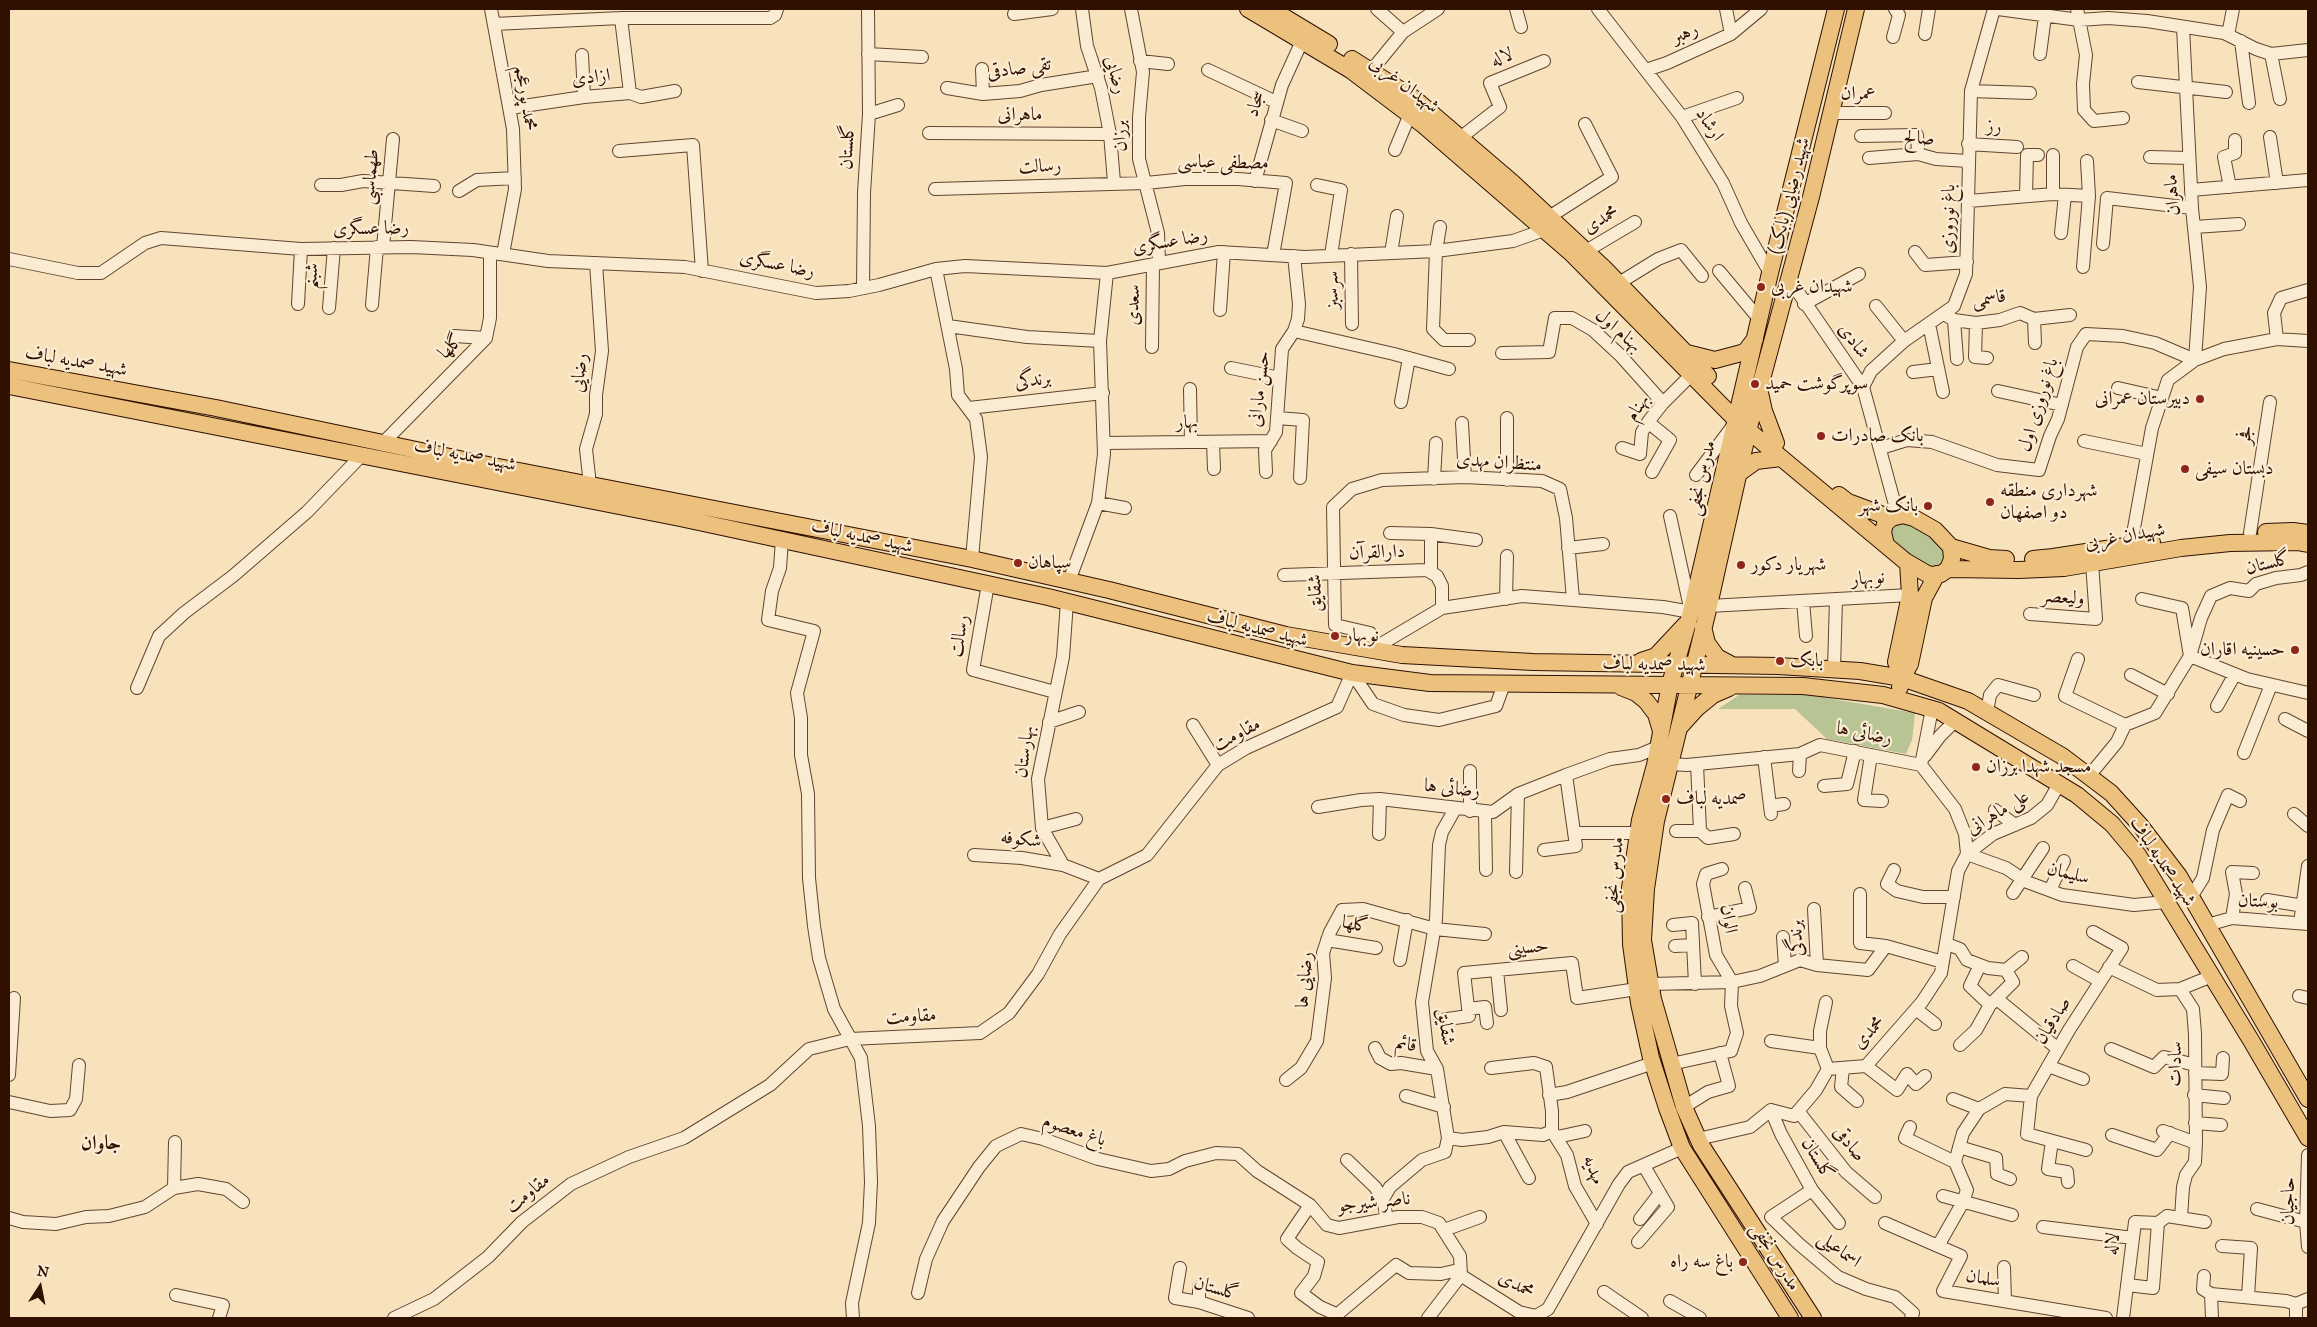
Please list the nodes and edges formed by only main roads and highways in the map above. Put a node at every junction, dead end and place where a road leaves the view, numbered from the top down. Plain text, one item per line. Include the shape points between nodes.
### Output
1 (1248, 9) edge
2 (1271, 9) edge
3 (1836, 9) edge
4 (1856, 9) edge
5 (1476, 161) junction
6 (1546, 223) junction
7 (1755, 339) junction
8 (1687, 353) junction
9 (9, 370) edge
10 (9, 386) edge
11 (1760, 390) junction
12 (1744, 421) junction
13 (1779, 451) junction
14 (1738, 474) junction
15 (649, 504) junction
16 (1894, 517) junction
17 (2308, 533) edge
18 (2308, 544) edge
19 (1886, 545) junction
20 (1951, 547) junction
21 (1908, 563) junction
22 (1943, 571) junction
23 (1694, 620) junction
24 (1630, 664) junction
25 (1676, 664) junction
26 (1693, 665) junction
27 (1732, 665) junction
28 (1902, 678) junction
29 (1611, 684) junction
30 (1670, 684) junction
31 (1688, 685) junction
32 (1734, 686) junction
33 (1898, 699) junction
34 (1665, 736) junction
35 (1644, 987) junction
36 (2307, 1098) edge
37 (2290, 1106) junction
38 (2308, 1138) edge
39 (1794, 1289) junction
40 (1778, 1301) junction
41 (1790, 1318) edge
42 (1813, 1318) edge

1 - 5 main road, شهیدان غربی via 1352,71
2 - 5 main road, شهیدان غربی via 1415,99 1460,138
3 - 7 main road, شهید رضایی (بابک)
4 - 11 main road, شهید رضایی (بابک)
5 - 6 main road, شهیدان غربی
6 - 8 main road, شهیدان غربی via 1586,251
6 - 12 main road, شهیدان غربی via 1571,253 1692,374
7 - 8 main road via 1745,352 1715,360
7 - 12 main road, شهید رضایی (بابک)
8 - 12 main road, شهیدان غربی
9 - 15 main road, شهید صمدیه لباف via 216,408 590,485
10 - 15 main road, شهید صمدیه لباف via 361,456
11 - 12 main road, شهید رضایی (بابک)
11 - 13 main road
12 - 13 main road, شهیدان غربی
12 - 14 main road, مدرس نجفی
12 - 23 main road, مدرس نجفی
13 - 14 main road via 1756,461
13 - 16 main road, شهیدان غربی via 1848,502
13 - 19 main road, شهیدان غربی
14 - 23 main road, مدرس نجفی via 1709,606
15 - 24 main road, شهید صمدیه لباف via 972,559 1286,634 1371,650 1402,655
15 - 29 main road, شهید صمدیه لباف via 782,540 1067,602 1352,673 1430,684
16 - 19 main road via 1885,524
16 - 20 main road via 1914,518 1935,530
17 - 20 main road, شهیدان غربی via 2293,530 2250,532 2131,545 2053,558 1989,558
18 - 22 main road, شهیدان غربی via 2230,543 2064,568
19 - 21 main road
20 - 22 main road via 1952,559
21 - 22 main road via 1929,575
21 - 28 main road via 1910,595 1896,662
22 - 28 main road via 1924,598 1910,664
23 - 24 main road via 1656,656
23 - 25 main road, مدرس نجفی
23 - 26 main road, مدرس نجفی
23 - 27 main road via 1717,657
24 - 25 main road, شهید صمدیه لباف
25 - 26 main road, شهید صمدیه لباف
25 - 30 main road, مدرس نجفی
26 - 27 main road, شهید صمدیه لباف
26 - 31 main road, مدرس نجفی
27 - 28 main road, شهید صمدیه لباف via 1834,669
28 - 33 main road
28 - 36 main road, شهید صمدیه لباف via 1968,701 2062,756 2110,793 2140,825 2179,876
29 - 30 main road, شهید صمدیه لباف
29 - 34 main road via 1636,693 1646,701 1656,714
30 - 31 main road, شهید صمدیه لباف
30 - 34 main road, مدرس نجفی
31 - 32 main road, شهید صمدیه لباف
31 - 34 main road, مدرس نجفی
32 - 33 main road, شهید صمدیه لباف via 1803,686
32 - 34 main road via 1713,695
33 - 37 main road, شهید صمدیه لباف via 1932,709 1955,721 2077,794 2112,824 2138,855
34 - 35 main road, مدرس نجفی via 1669,764 1646,889
34 - 35 main road, مدرس نجفی via 1638,834 1630,888 1631,944
35 - 39 main road, مدرس نجفی via 1698,1139
35 - 40 main road, مدرس نجفی via 1653,1063 1682,1148
36 - 37 main road
37 - 38 main road, شهید صمدیه لباف
39 - 40 main road
39 - 42 main road, مدرس نجفی
40 - 41 main road, مدرس نجفی

